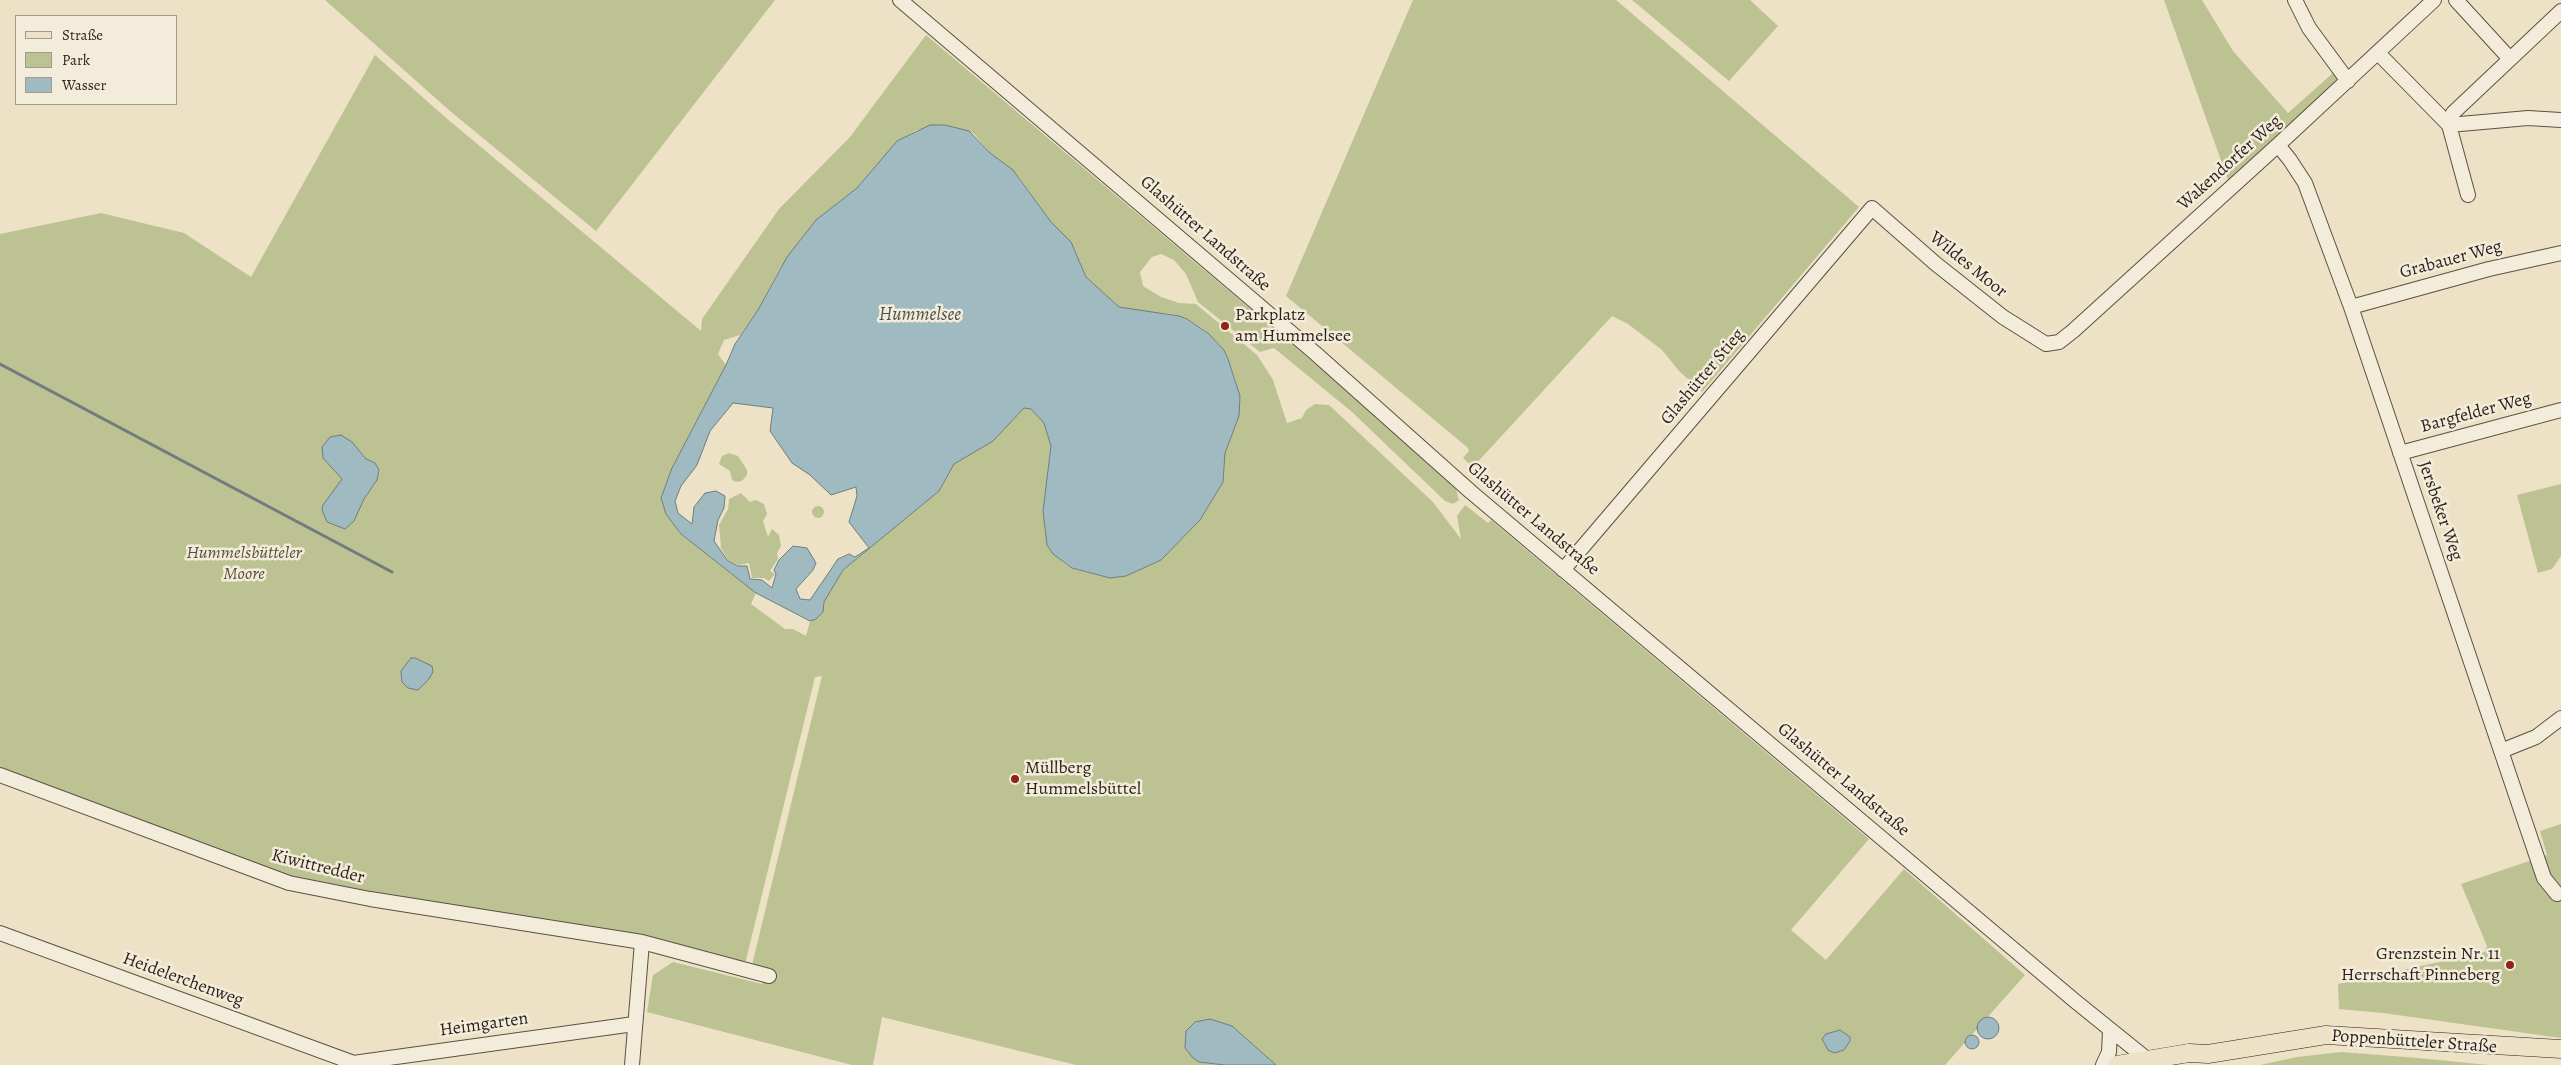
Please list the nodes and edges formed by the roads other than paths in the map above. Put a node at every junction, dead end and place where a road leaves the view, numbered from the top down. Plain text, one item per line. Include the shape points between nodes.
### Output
1 (900, 0) edge
2 (2295, 0) edge
3 (2434, 0) edge
4 (2456, 0) edge
5 (2561, 11) edge
6 (2378, 53) junction
7 (2510, 59) junction
8 (2348, 80) junction
9 (2561, 120) edge
10 (2449, 125) junction
11 (2278, 145) junction
12 (2468, 195) dead end
13 (1872, 208) joint
14 (2561, 253) edge
15 (2351, 307) junction
16 (2046, 344) joint
17 (2561, 410) edge
18 (2400, 453) junction
19 (1563, 570) junction
20 (2561, 718) edge
21 (2501, 751) junction
22 (0, 775) edge
23 (2557, 894) dead end
24 (0, 932) edge
25 (642, 942) junction
26 (769, 976) dead end
27 (634, 1024) junction
28 (2110, 1030) junction
29 (2561, 1049) edge
30 (2208, 1054) junction
31 (2151, 1063) edge
32 (347, 1064) edge
33 (632, 1065) edge
34 (2104, 1065) edge
35 (2117, 1065) edge
36 (2179, 1065) edge

1 - 19 street, Glashütter Landstraße via 1315,353
2 - 8 street via 2309,28
3 - 6 street, Wakendorfer Weg
4 - 7 street
5 - 7 street
6 - 8 street, Wakendorfer Weg
6 - 10 street
7 - 10 street via 2452,113
8 - 11 street, Wakendorfer Weg
9 - 10 street via 2528,118
10 - 12 street
11 - 15 street, Jersbeker Weg via 2305,183
11 - 16 street, Wakendorfer Weg via 2073,331 2059,342
13 - 16 street, Wildes Moor via 2003,317
13 - 19 street, Glashütter Stieg
14 - 15 street, Grabauer Weg
15 - 18 street, Jersbeker Weg
17 - 18 street, Bargfelder Weg
18 - 21 street, Jersbeker Weg
19 - 28 street, Glashütter Landstraße
20 - 21 street via 2536,738
21 - 23 street, Jersbeker Weg via 2544,878
22 - 25 street, Kiwittredder via 289,883
24 - 32 street, Heidelerchenweg
25 - 26 street, Kiwittredder
25 - 27 street
27 - 32 street, Heimgarten
27 - 33 street
28 - 31 street, Glashütter Landstraße
28 - 34 street via 2109,1052
29 - 30 main road, Poppenbütteler Straße via 2348,1035 2306,1038
30 - 31 main road, Poppenbütteler Straße via 2189,1052
30 - 36 main road, Poppenbütteler Straße
31 - 35 main road, Poppenbütteler Straße

